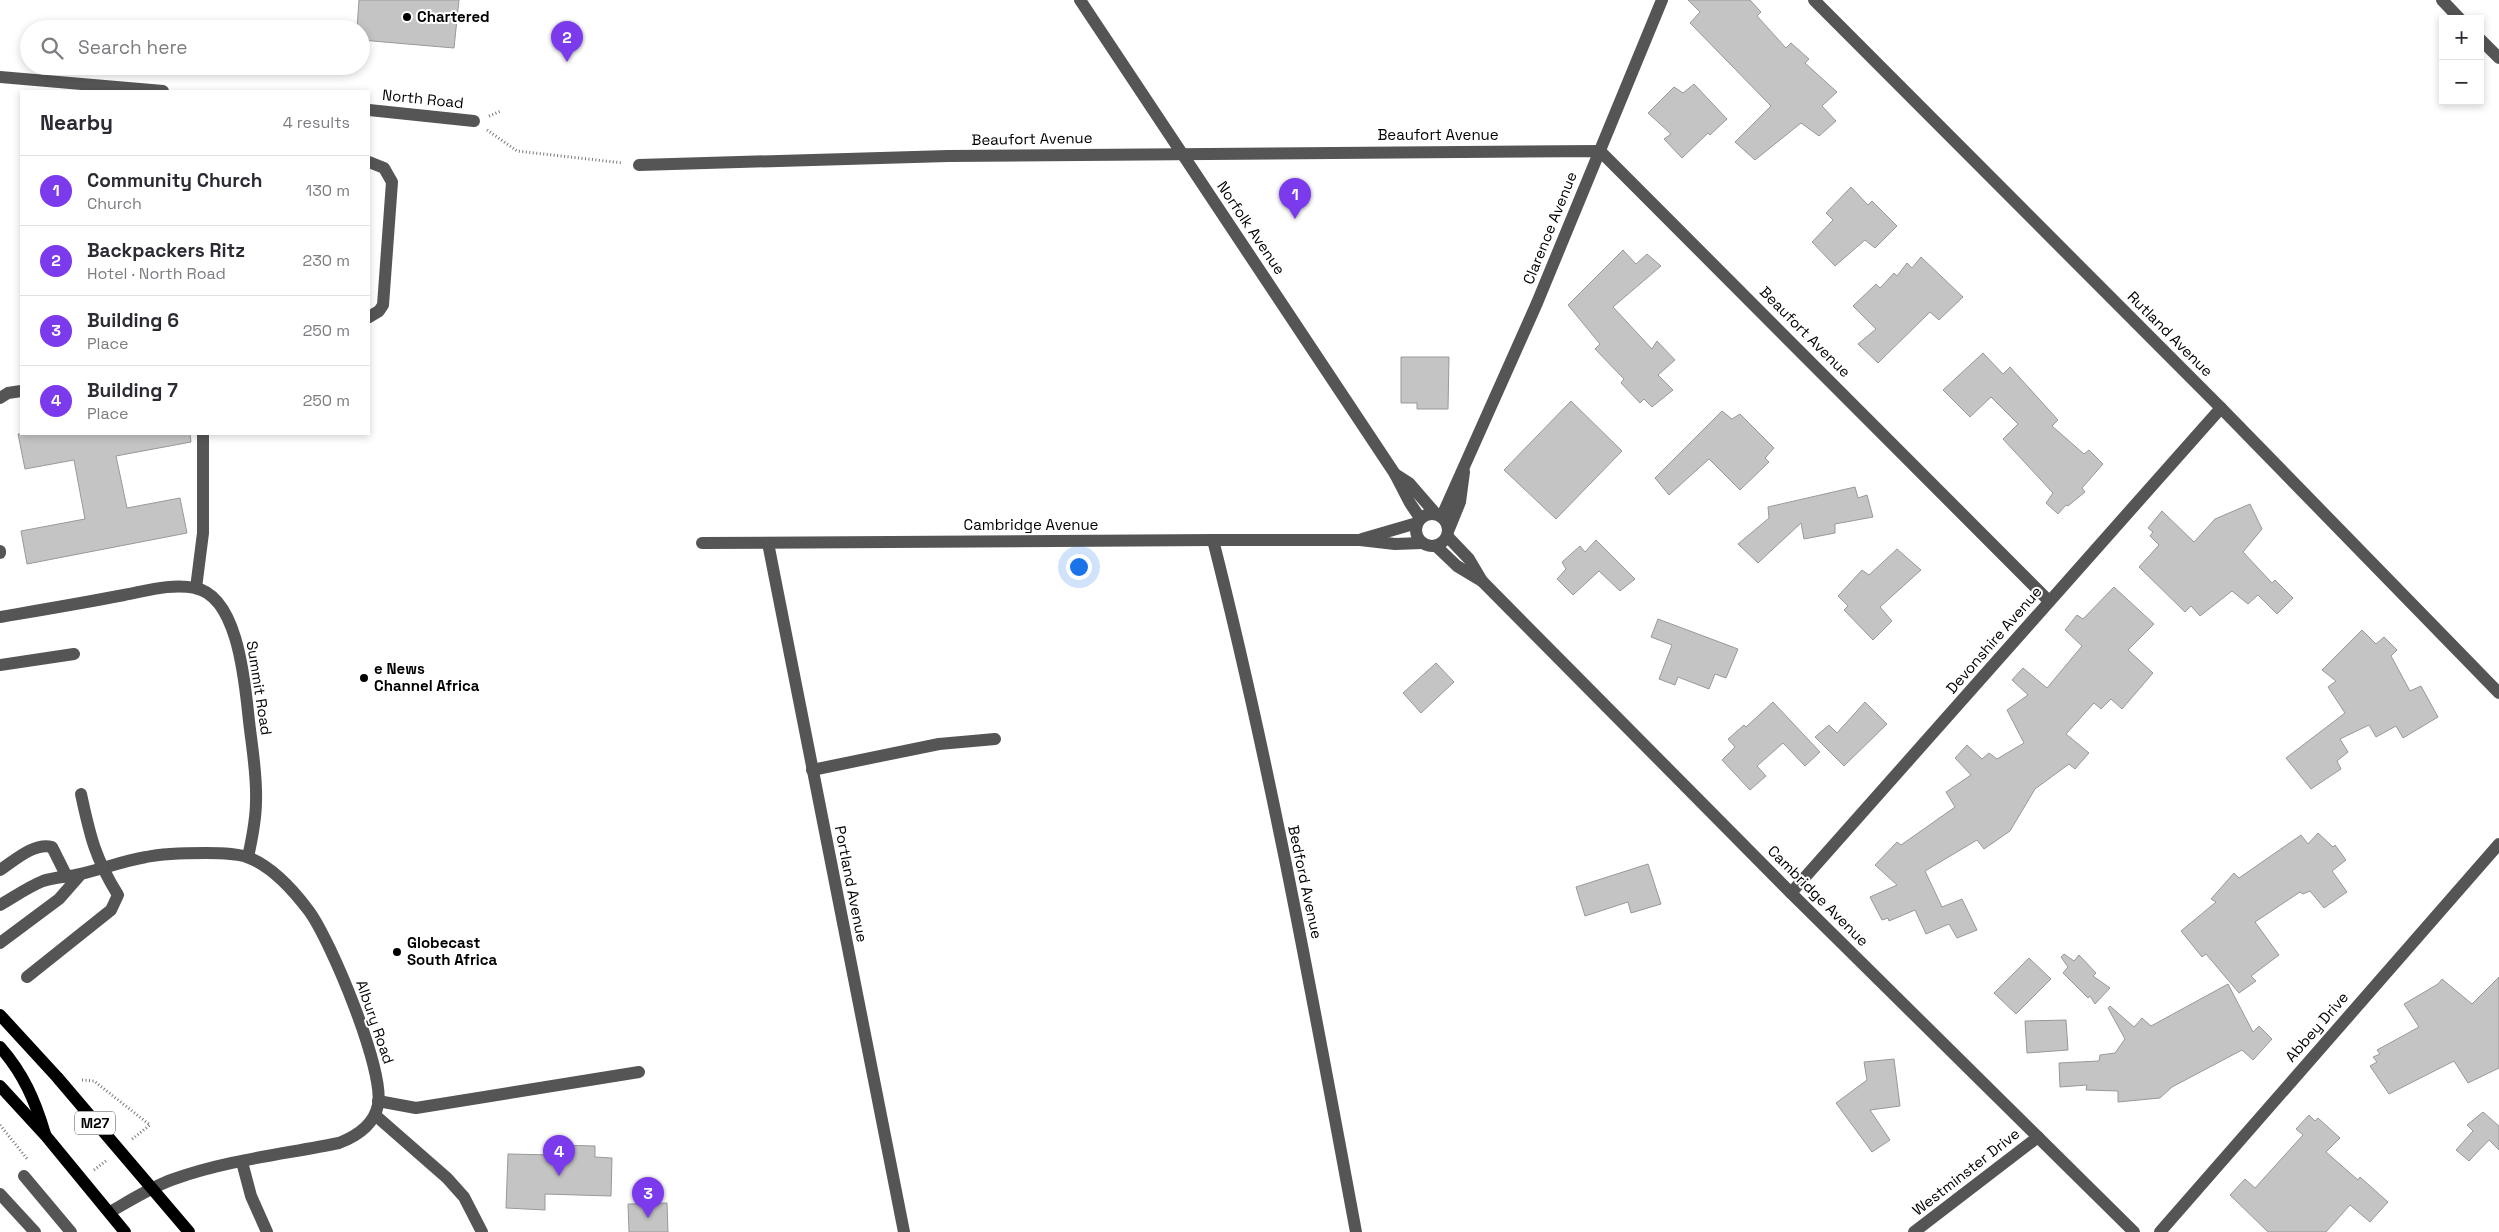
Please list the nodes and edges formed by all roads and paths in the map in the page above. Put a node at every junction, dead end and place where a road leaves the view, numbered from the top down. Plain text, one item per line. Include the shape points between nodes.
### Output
1 (1080, 0) edge
2 (1662, 0) edge
3 (1814, 0) edge
4 (2442, 0) edge
5 (2456, 15) edge
6 (2484, 43) edge
7 (2499, 58) edge
8 (0, 77) edge
9 (151, 90) edge
10 (370, 110) edge
11 (474, 121) joint
12 (1600, 151) junction
13 (1182, 154) junction
14 (370, 162) edge
15 (640, 165) joint
16 (370, 316) edge
17 (20, 391) edge
18 (0, 398) edge
19 (2221, 408) junction
20 (203, 435) edge
21 (1464, 467) junction
22 (1395, 474) junction
23 (1439, 515) junction
24 (1418, 520) junction
25 (1448, 533) junction
26 (1213, 540) junction
27 (1360, 540) junction
28 (702, 542) dead end
29 (768, 542) junction
30 (1422, 543) junction
31 (1436, 546) junction
32 (1482, 581) junction
33 (196, 588) junction
34 (2049, 601) junction
35 (0, 617) edge
36 (74, 654) dead end
37 (0, 665) edge
38 (2499, 693) edge
39 (995, 739) dead end
40 (812, 770) junction
41 (81, 794) dead end
42 (2499, 844) edge
43 (248, 857) junction
44 (101, 868) junction
45 (0, 870) edge
46 (81, 874) junction
47 (67, 877) junction
48 (1791, 893) junction
49 (0, 905) edge
50 (0, 943) edge
51 (28, 977) dead end
52 (0, 1015) edge
53 (0, 1047) edge
54 (639, 1072) dead end
55 (94, 1081) dead end
56 (0, 1086) edge
57 (378, 1101) junction
58 (375, 1115) junction
59 (0, 1125) edge
60 (46, 1136) junction
61 (2038, 1137) junction
62 (127, 1143) dead end
63 (112, 1156) dead end
64 (29, 1162) dead end
65 (242, 1162) junction
66 (89, 1174) dead end
67 (24, 1176) dead end
68 (150, 1188) junction
69 (0, 1194) edge
70 (110, 1212) junction
71 (35, 1232) edge
72 (71, 1232) edge
73 (125, 1232) edge
74 (189, 1232) edge
75 (267, 1232) edge
76 (482, 1232) edge
77 (904, 1232) edge
78 (1356, 1232) edge
79 (1914, 1232) edge
80 (2134, 1232) edge
81 (2160, 1232) edge

1 - 13 street, Norfolk Avenue
2 - 12 street, Clarence Avenue
3 - 19 street, Rutland Avenue
4 - 5 street
6 - 7 street
8 - 9 street
10 - 11 street, North Road
11 - 15 path via 517,151
12 - 13 street, Beaufort Avenue
12 - 21 street, Clarence Avenue
12 - 34 street, Beaufort Avenue
13 - 15 street, Beaufort Avenue via 801,158
13 - 22 street, Norfolk Avenue
14 - 16 street via 384,168 393,193 383,305
17 - 18 street
19 - 34 street, Devonshire Avenue
19 - 38 street, Rutland Avenue
20 - 33 street via 203,533
21 - 23 street, Clarence Avenue
21 - 25 street, Clarence Avenue via 1460,502
22 - 23 street, Norfolk Avenue via 1409,483
22 - 24 street, Norfolk Avenue
23 - 24 street
23 - 25 street
24 - 27 street, Cambridge Avenue
24 - 30 street via 1417,538
25 - 31 street
25 - 32 street, Cambridge Avenue
26 - 27 street, Cambridge Avenue
26 - 29 street, Cambridge Avenue
26 - 78 street, Bedford Avenue via 1243,659
27 - 30 street, Cambridge Avenue
28 - 29 street, Cambridge Avenue
29 - 40 street, Portland Avenue
30 - 31 street
31 - 32 street, Cambridge Avenue via 1458,566
32 - 48 street, Cambridge Avenue
33 - 35 street via 167,588
33 - 43 street, Summit Road via 216,599 228,620 243,671 256,802
34 - 48 street, Devonshire Avenue
36 - 37 street
39 - 40 street via 939,744
40 - 77 street, Portland Avenue
41 - 44 street via 92,845
42 - 81 street, Abbey Drive
43 - 44 street, Albury Road via 181,853 147,856
43 - 57 street, Albury Road via 291,889 310,913 328,945 368,1045 377,1076
44 - 46 street, Albury Road
44 - 51 street via 118,895 114,906
45 - 47 street via 39,846 47,845 58,854
46 - 47 street, Albury Road
46 - 50 street via 59,899
47 - 49 street, Albury Road via 44,881
48 - 61 street, Cambridge Avenue
52 - 68 main road, M27
53 - 60 main road via 24,1077
54 - 57 street via 416,1108
55 - 62 path via 150,1125
56 - 60 main road
57 - 58 street, Albury Road
58 - 65 street, Albury Road via 354,1138 340,1143
58 - 76 street via 453,1184 464,1197
59 - 64 path
60 - 70 main road
61 - 79 street, Westminster Drive
61 - 80 street, Cambridge Avenue
63 - 66 path
65 - 68 street, Albury Road via 175,1178
65 - 75 street via 251,1196
67 - 72 street
68 - 70 street, Albury Road
68 - 74 main road, M27
69 - 71 street
70 - 73 main road

